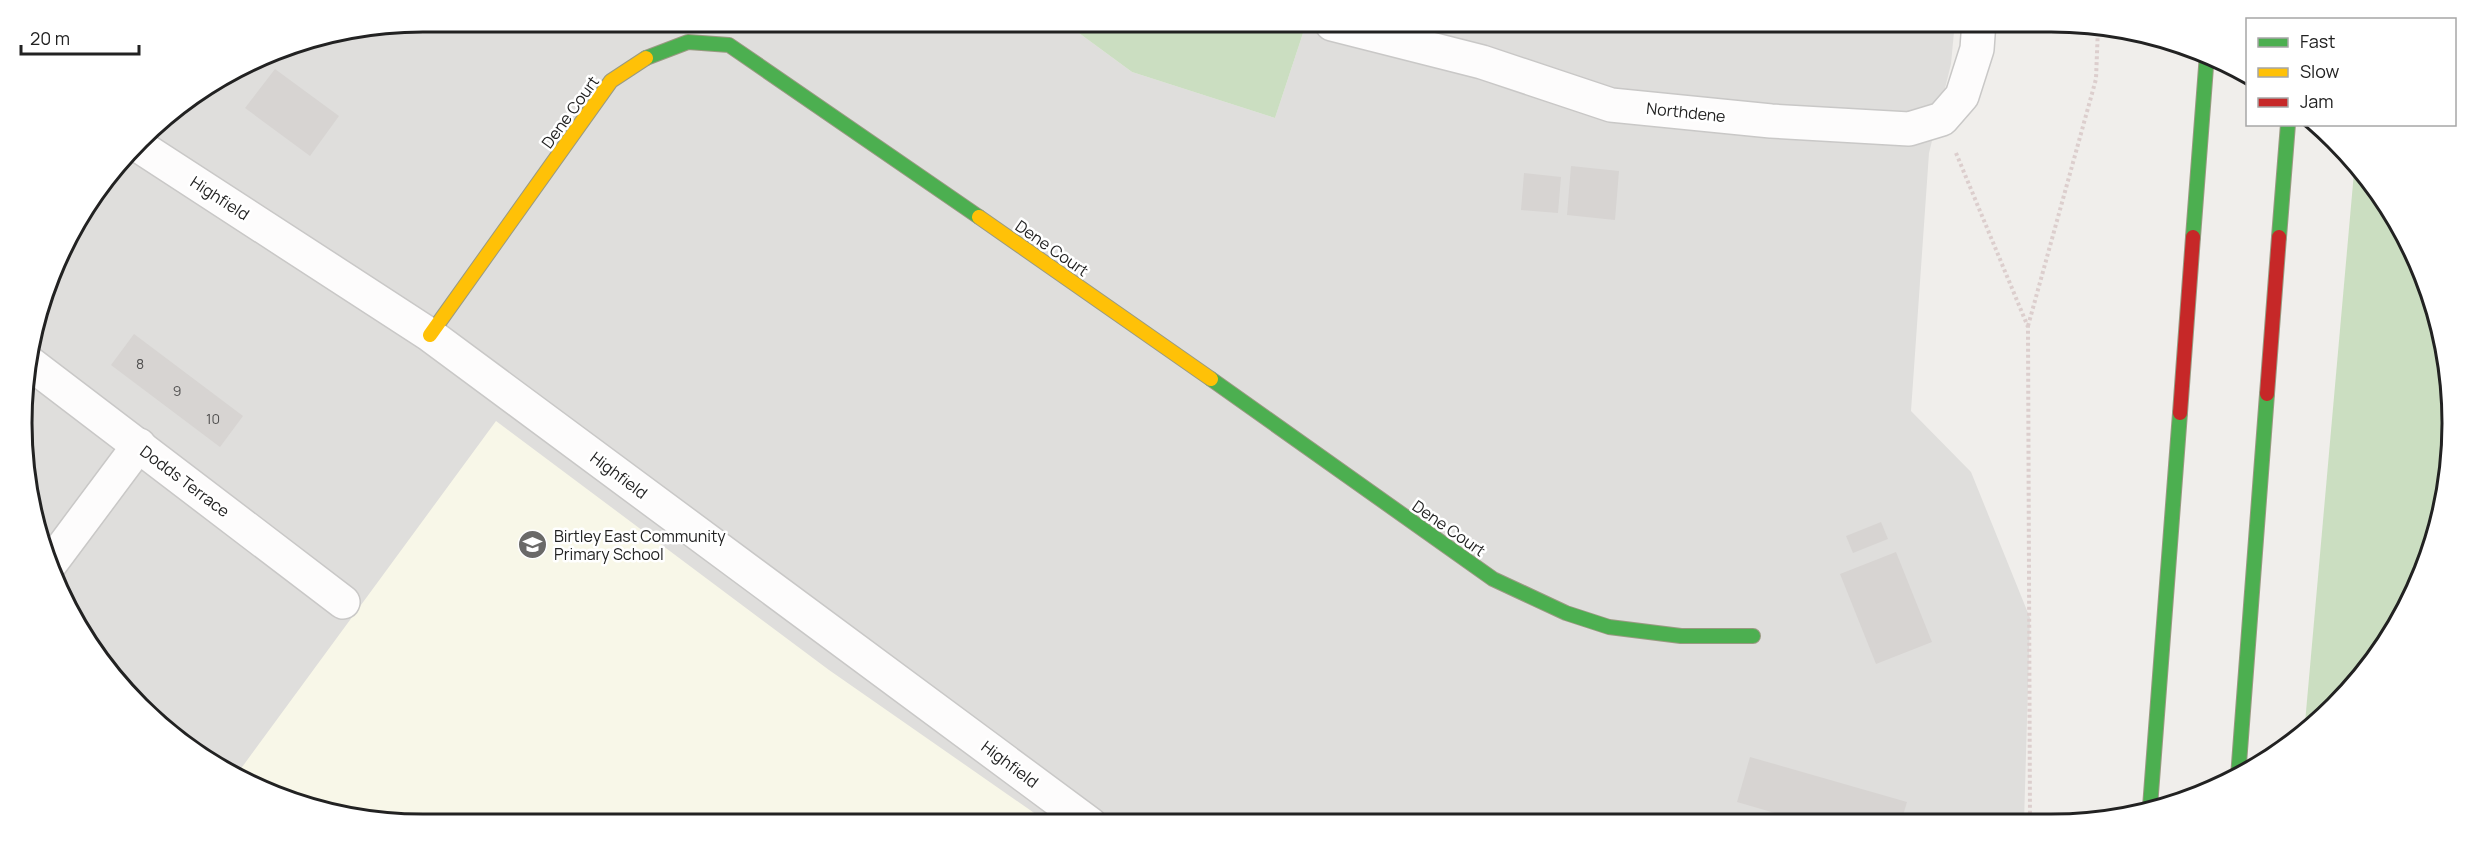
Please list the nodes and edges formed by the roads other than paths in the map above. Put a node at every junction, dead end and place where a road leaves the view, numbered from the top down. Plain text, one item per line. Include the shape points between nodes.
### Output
1 (1364, 32) edge
2 (1978, 32) edge
3 (2206, 64) edge
4 (2288, 126) edge
5 (143, 149) edge
6 (430, 335) junction
7 (36, 368) edge
8 (139, 445) junction
9 (55, 557) edge
10 (343, 602) dead end
11 (1753, 636) dead end
12 (2239, 766) edge
13 (2150, 801) edge
14 (1077, 814) edge

1 - 2 street, Northdene via 1482,62 1611,105 1772,121 1909,129 1942,119 1962,96 1977,50
3 - 13 main road
4 - 12 main road
5 - 6 street, Highfield
6 - 11 main road, Dene Court via 611,81 652,54 688,42 729,45 1102,302 1493,579 1608,627 1700,638
6 - 14 street, Highfield
7 - 8 street, Dodds Terrace
8 - 9 street
8 - 10 street, Dodds Terrace

